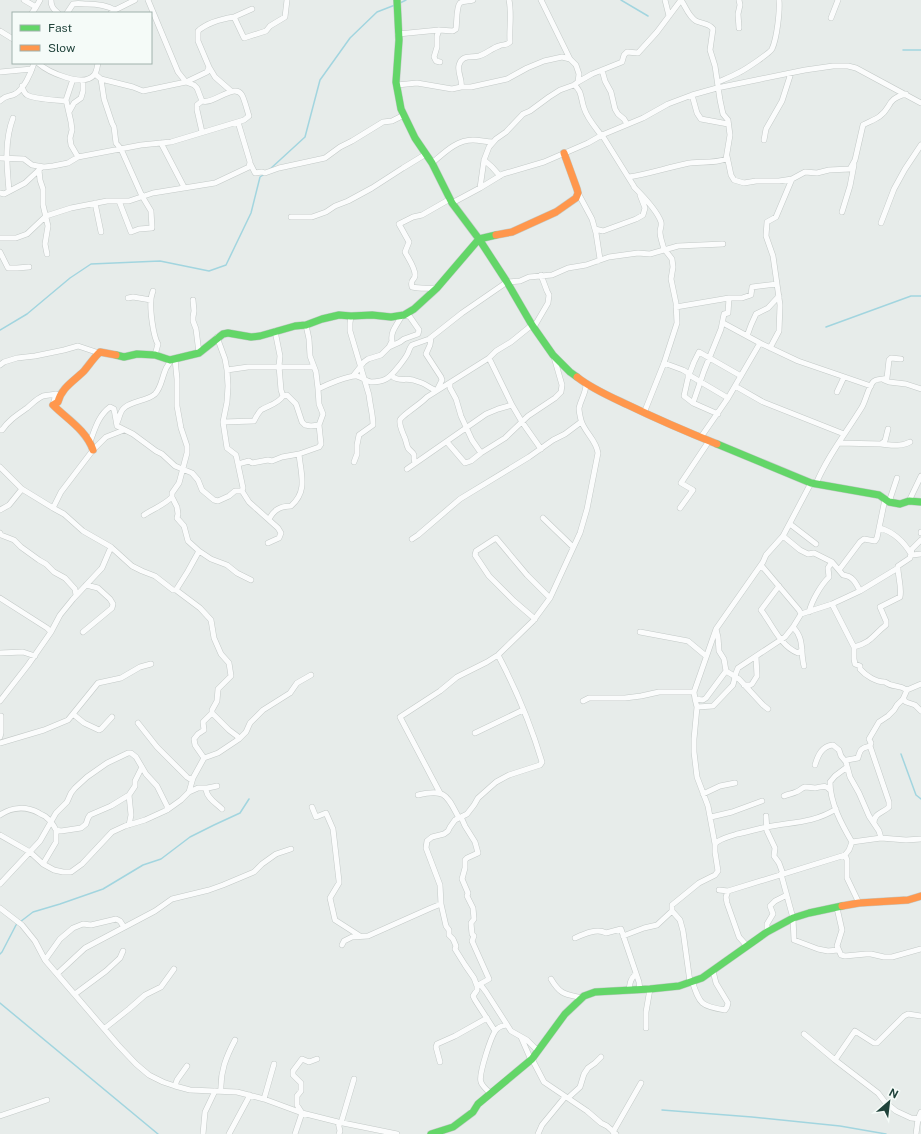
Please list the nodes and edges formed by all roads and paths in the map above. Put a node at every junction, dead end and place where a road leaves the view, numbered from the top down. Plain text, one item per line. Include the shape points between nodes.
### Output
1 (24, 0) edge
2 (40, 0) edge
3 (51, 0) edge
4 (135, 0) edge
5 (148, 0) edge
6 (287, 0) edge
7 (397, 0) edge
8 (473, 0) edge
9 (509, 0) edge
10 (541, 0) edge
11 (665, 0) edge
12 (681, 0) edge
13 (739, 0) edge
14 (780, 0) edge
15 (838, 0) edge
16 (36, 7) junction
17 (252, 9) dead end
18 (113, 11) edge
19 (33, 12) edge
20 (57, 12) edge
21 (68, 12) edge
22 (151, 12) edge
23 (669, 16) junction
24 (234, 17) junction
25 (832, 18) dead end
26 (153, 19) edge
27 (739, 28) dead end
28 (439, 30) junction
29 (0, 31) edge
30 (398, 34) junction
31 (12, 38) edge
32 (570, 59) junction
33 (440, 62) dead end
34 (34, 64) edge
35 (39, 64) edge
36 (98, 64) edge
37 (209, 67) junction
38 (32, 69) junction
39 (602, 70) junction
40 (0, 72) edge
41 (791, 73) junction
42 (95, 74) junction
43 (73, 79) junction
44 (101, 79) junction
45 (83, 80) junction
46 (186, 82) junction
47 (576, 83) junction
48 (397, 85) junction
49 (717, 85) junction
50 (22, 86) junction
51 (461, 87) junction
52 (896, 89) junction
53 (232, 90) junction
54 (906, 94) junction
55 (692, 95) junction
56 (897, 96) junction
57 (66, 100) junction
58 (0, 101) edge
59 (202, 101) junction
60 (921, 103) edge
61 (69, 112) junction
62 (404, 115) junction
63 (13, 118) dead end
64 (238, 122) junction
65 (627, 124) junction
66 (728, 124) junction
67 (202, 132) junction
68 (601, 135) junction
69 (764, 140) dead end
70 (493, 142) junction
71 (161, 143) junction
72 (921, 145) edge
73 (121, 149) junction
74 (564, 153) junction
75 (426, 154) junction
76 (726, 156) junction
77 (78, 157) junction
78 (3, 158) edge
79 (484, 160) junction
80 (855, 160) junction
81 (250, 162) junction
82 (432, 163) junction
83 (42, 168) junction
84 (500, 176) junction
85 (629, 177) junction
86 (792, 179) junction
87 (634, 187) junction
88 (184, 188) junction
89 (480, 188) junction
90 (9, 191) junction
91 (0, 193) edge
92 (578, 193) junction
93 (142, 196) junction
94 (119, 201) junction
95 (451, 201) junction
96 (95, 203) junction
97 (842, 212) dead end
98 (46, 216) junction
99 (291, 216) dead end
100 (881, 223) dead end
101 (595, 229) junction
102 (101, 232) dead end
103 (0, 238) edge
104 (479, 239) junction
105 (724, 244) dead end
106 (665, 250) junction
107 (0, 252) edge
108 (46, 254) dead end
109 (598, 261) junction
110 (29, 267) dead end
111 (541, 275) junction
112 (507, 282) junction
113 (777, 284) junction
114 (437, 288) junction
115 (153, 291) dead end
116 (779, 296) junction
117 (128, 298) dead end
118 (729, 298) junction
119 (151, 300) junction
120 (193, 300) dead end
121 (676, 307) junction
122 (403, 315) junction
123 (351, 316) junction
124 (723, 323) junction
125 (306, 325) junction
126 (533, 326) junction
127 (275, 331) junction
128 (747, 336) junction
129 (217, 337) junction
130 (431, 338) junction
131 (400, 342) junction
132 (414, 343) junction
133 (760, 343) junction
134 (389, 347) junction
135 (770, 348) junction
136 (99, 353) junction
137 (199, 353) junction
138 (155, 355) junction
139 (554, 355) junction
140 (709, 357) junction
141 (489, 358) junction
142 (173, 359) junction
143 (901, 359) dead end
144 (664, 363) junction
145 (0, 365) edge
146 (279, 366) junction
147 (314, 367) junction
148 (360, 367) junction
149 (227, 370) junction
150 (391, 375) junction
151 (689, 375) junction
152 (353, 376) junction
153 (741, 376) junction
154 (844, 377) junction
155 (364, 380) junction
156 (884, 380) junction
157 (700, 382) junction
158 (450, 383) junction
159 (586, 384) junction
160 (735, 386) junction
161 (871, 386) junction
162 (318, 389) junction
163 (921, 389) edge
164 (437, 390) junction
165 (837, 392) dead end
166 (283, 396) junction
167 (728, 398) junction
168 (693, 403) junction
169 (53, 405) junction
170 (512, 405) junction
171 (644, 413) junction
172 (718, 414) junction
173 (223, 422) junction
174 (522, 422) junction
175 (582, 422) junction
176 (117, 423) junction
177 (319, 425) junction
178 (467, 428) junction
179 (888, 429) dead end
180 (0, 430) edge
181 (95, 430) junction
182 (124, 430) junction
183 (85, 434) junction
184 (844, 434) junction
185 (701, 437) junction
186 (710, 441) junction
187 (90, 442) junction
188 (447, 442) junction
189 (910, 442) dead end
190 (839, 443) junction
191 (881, 444) junction
192 (541, 448) junction
193 (93, 450) junction
194 (481, 453) junction
195 (299, 454) junction
196 (185, 462) junction
197 (354, 462) dead end
198 (415, 463) junction
199 (238, 464) junction
200 (176, 466) junction
201 (0, 467) edge
202 (407, 469) dead end
203 (183, 470) junction
204 (921, 476) edge
205 (897, 478) dead end
206 (813, 484) junction
207 (22, 489) junction
208 (242, 491) junction
209 (172, 497) junction
210 (887, 501) junction
211 (909, 501) junction
212 (921, 502) edge
213 (53, 508) junction
214 (680, 508) dead end
215 (0, 510) edge
216 (144, 515) dead end
217 (543, 518) dead end
218 (269, 519) junction
219 (790, 524) junction
220 (880, 528) junction
221 (0, 533) edge
222 (783, 536) junction
223 (412, 539) dead end
224 (921, 540) edge
225 (268, 543) dead end
226 (816, 544) dead end
227 (112, 547) junction
228 (573, 547) junction
229 (199, 551) junction
230 (921, 554) edge
231 (912, 555) junction
232 (832, 562) junction
233 (761, 565) junction
234 (898, 568) junction
235 (839, 570) junction
236 (251, 580) dead end
237 (86, 585) junction
238 (779, 586) junction
239 (176, 590) junction
240 (860, 591) junction
241 (76, 595) junction
242 (0, 598) edge
243 (550, 598) junction
244 (832, 604) junction
245 (809, 612) junction
246 (800, 614) junction
247 (535, 619) junction
248 (793, 627) junction
249 (716, 630) junction
250 (51, 632) junction
251 (83, 632) dead end
252 (640, 632) dead end
253 (781, 640) junction
254 (854, 648) junction
255 (802, 650) junction
256 (0, 653) edge
257 (35, 656) junction
258 (498, 656) junction
259 (706, 656) junction
260 (756, 657) junction
261 (151, 664) dead end
262 (804, 666) dead end
263 (726, 671) junction
264 (311, 675) dead end
265 (737, 678) junction
266 (921, 684) edge
267 (744, 685) junction
268 (907, 690) junction
269 (694, 692) junction
270 (706, 698) junction
271 (695, 699) junction
272 (903, 699) junction
273 (0, 701) edge
274 (583, 701) dead end
275 (717, 701) junction
276 (697, 707) junction
277 (768, 708) dead end
278 (523, 710) junction
279 (921, 711) edge
280 (212, 713) junction
281 (73, 714) junction
282 (0, 716) edge
283 (112, 717) dead end
284 (138, 723) dead end
285 (475, 733) dead end
286 (0, 737) edge
287 (239, 740) junction
288 (0, 743) edge
289 (870, 746) junction
290 (204, 758) junction
291 (815, 764) dead end
292 (846, 764) junction
293 (142, 767) junction
294 (193, 778) junction
295 (735, 783) dead end
296 (217, 786) dead end
297 (208, 788) junction
298 (830, 790) junction
299 (189, 792) junction
300 (440, 793) junction
301 (703, 794) junction
302 (130, 795) junction
303 (418, 795) dead end
304 (784, 796) dead end
305 (762, 801) dead end
306 (312, 807) dead end
307 (222, 809) dead end
308 (836, 809) junction
309 (167, 810) junction
310 (0, 815) edge
311 (766, 816) dead end
312 (711, 817) junction
313 (460, 818) junction
314 (51, 822) junction
315 (874, 823) junction
316 (129, 825) junction
317 (767, 827) junction
318 (56, 830) junction
319 (0, 835) edge
320 (881, 838) junction
321 (921, 839) edge
322 (852, 842) junction
323 (715, 844) junction
324 (291, 849) dead end
325 (30, 852) junction
326 (844, 854) junction
327 (44, 864) junction
328 (782, 874) junction
329 (0, 884) edge
330 (719, 890) dead end
331 (728, 891) junction
332 (787, 895) junction
333 (921, 896) edge
334 (858, 903) junction
335 (441, 904) junction
336 (0, 908) edge
337 (837, 908) junction
338 (672, 911) junction
339 (793, 918) junction
340 (124, 927) junction
341 (766, 932) junction
342 (360, 936) junction
343 (623, 936) junction
344 (575, 938) dead end
345 (342, 945) dead end
346 (747, 946) junction
347 (921, 949) edge
348 (838, 950) junction
349 (122, 951) dead end
350 (45, 960) junction
351 (174, 969) dead end
352 (713, 972) junction
353 (57, 974) junction
354 (636, 974) junction
355 (551, 979) dead end
356 (691, 982) junction
357 (650, 989) junction
358 (629, 990) junction
359 (640, 990) junction
360 (75, 994) junction
361 (583, 998) junction
362 (921, 1016) edge
363 (487, 1018) junction
364 (507, 1025) junction
365 (105, 1028) junction
366 (646, 1028) dead end
367 (495, 1031) junction
368 (804, 1034) dead end
369 (519, 1035) junction
370 (234, 1040) dead end
371 (538, 1051) junction
372 (601, 1057) dead end
373 (317, 1059) dead end
374 (531, 1060) junction
375 (834, 1060) junction
376 (440, 1062) dead end
377 (274, 1064) dead end
378 (187, 1066) dead end
379 (354, 1080) dead end
380 (641, 1083) dead end
381 (175, 1086) junction
382 (215, 1091) junction
383 (221, 1091) junction
384 (491, 1094) junction
385 (250, 1095) junction
386 (567, 1098) junction
387 (264, 1099) junction
388 (47, 1100) dead end
389 (921, 1112) edge
390 (302, 1113) junction
391 (0, 1116) edge
392 (919, 1119) edge
393 (340, 1123) junction
394 (615, 1133) edge
395 (203, 1134) edge
396 (229, 1134) edge
397 (295, 1134) edge
398 (339, 1134) edge
399 (397, 1134) edge
400 (431, 1134) edge
401 (538, 1134) edge
402 (916, 1134) edge

1 - 16 street
2 - 16 street
3 - 20 street via 52,8
4 - 18 street
5 - 22 street
6 - 24 street via 285,17 266,31 244,38
7 - 30 street
8 - 28 street via 460,3 456,29
9 - 51 street via 510,42 480,56 467,56 462,60 458,66
10 - 32 street
11 - 23 street
12 - 23 street
12 - 49 street via 690,16 710,25 713,29 710,50
13 - 27 street
14 - 49 street via 772,49 740,73
15 - 25 street
16 - 19 street
17 - 24 street
18 - 21 street via 110,7 77,3
23 - 39 street via 638,53 627,52 622,62
24 - 37 street via 204,25 198,31 198,42
26 - 46 street via 178,72
28 - 30 street
28 - 33 street via 434,57 436,62
29 - 31 street
30 - 48 street
32 - 47 street via 576,65 579,74
32 - 51 street via 562,57 544,61 507,80
34 - 38 street
35 - 43 street via 47,70
36 - 42 street
37 - 46 street via 207,72
37 - 53 street via 215,77
38 - 40 street
38 - 50 street
39 - 47 street
39 - 65 street via 615,109
41 - 49 street
41 - 52 street via 848,66
41 - 69 street via 782,101 766,129
42 - 44 street
42 - 45 street
43 - 45 street
43 - 57 street
44 - 46 street via 144,91
44 - 73 street via 116,143
45 - 61 street via 80,98
46 - 59 street via 194,84
47 - 68 street via 584,109
47 - 70 street via 560,90 523,114
48 - 51 street via 416,83 452,89
48 - 62 street
49 - 55 street
49 - 66 street via 723,114
50 - 57 street via 27,94 34,97
50 - 58 street via 14,94
52 - 54 street
52 - 56 street
53 - 59 street via 207,102
53 - 64 street via 241,94 249,116
54 - 56 street
54 - 60 street
55 - 65 street
55 - 66 street via 701,119
56 - 80 street via 880,116 863,125
57 - 61 street
59 - 67 street via 197,105 197,110
61 - 77 street via 71,145
62 - 75 street
62 - 81 street via 383,122 325,158 264,173 255,173
63 - 78 street
64 - 67 street
64 - 81 street
65 - 68 street
66 - 76 street via 730,135
67 - 71 street
68 - 74 street
68 - 85 street
70 - 79 street
70 - 82 street via 469,140 456,144
71 - 73 street
71 - 88 street
72 - 100 street via 894,190
73 - 77 street
73 - 93 street
74 - 84 street
74 - 92 street
75 - 82 street
75 - 99 street via 372,188 326,212 312,217
76 - 85 street via 726,159 720,161 685,164
76 - 86 street via 731,175 739,182
77 - 83 street via 68,163
78 - 83 street via 24,159
78 - 90 street
79 - 84 street
79 - 89 street
80 - 86 street via 850,170 805,172
80 - 97 street
81 - 88 street via 249,167 216,183
82 - 95 street
83 - 90 street via 25,183
83 - 98 street via 40,180
84 - 89 street
85 - 87 street
86 - 113 street via 776,216 767,222 766,236 773,256
87 - 101 street via 645,208 643,215 603,231
87 - 106 street via 660,219 661,238
88 - 93 street
89 - 95 street
90 - 91 street
92 - 101 street
92 - 104 street via 576,198 556,212 512,232
93 - 94 street via 129,201
93 - 94 street via 151,211 152,228 131,232
94 - 96 street
95 - 104 street
95 - 114 street via 399,224 409,242 406,252 416,275 412,280 412,287
96 - 98 street
96 - 102 street
98 - 103 street via 28,234 16,238
98 - 108 street
101 - 109 street via 600,259
104 - 112 street
104 - 114 street
105 - 106 street via 678,246
106 - 109 street via 650,254 609,257
106 - 121 street via 674,267 671,279
107 - 110 street via 8,268
109 - 111 street via 568,268 552,275
111 - 112 street
111 - 126 street via 549,295 548,302
112 - 126 street
112 - 130 street
113 - 116 street
113 - 118 street via 752,287 751,295
114 - 122 street via 414,309
115 - 119 street
116 - 128 street via 768,308 756,314
116 - 135 street via 779,331
117 - 119 street
118 - 121 street
118 - 124 street via 728,313 724,314
119 - 138 street via 158,344
120 - 137 street via 193,321
121 - 144 street via 677,324
122 - 123 street
122 - 131 street via 410,317 419,332
122 - 134 street via 392,332
123 - 125 street via 339,315
123 - 148 street via 350,331
124 - 128 street
124 - 140 street
125 - 127 street
125 - 147 street
126 - 139 street
126 - 141 street
127 - 129 street via 251,337 228,333
127 - 146 street via 280,356
128 - 133 street
129 - 137 street
129 - 149 street
130 - 132 street
130 - 164 street via 426,354 442,380
131 - 132 street
131 - 134 street
132 - 150 street
133 - 135 street
133 - 153 street
134 - 148 street via 381,355 368,359
135 - 154 street
136 - 138 street via 105,352 119,357
136 - 145 street via 78,346 17,358
136 - 169 street
137 - 142 street
138 - 142 street
139 - 159 street
139 - 174 street via 562,385 561,392
140 - 151 street via 699,352
140 - 153 street
140 - 157 street
141 - 158 street
141 - 170 street
142 - 176 street via 165,369 155,394 129,404 124,408
142 - 196 street via 178,379 177,406 187,446
143 - 156 street via 889,360 887,378
144 - 151 street
144 - 171 street
146 - 147 street
146 - 149 street
146 - 166 street
147 - 162 street
148 - 152 street
148 - 155 street
149 - 173 street via 227,402
150 - 155 street via 378,382
150 - 164 street via 400,380 422,383
151 - 157 street
151 - 168 street via 684,396
152 - 155 street
152 - 162 street
153 - 160 street
154 - 161 street
154 - 165 street
155 - 197 street via 373,416 372,425 360,436
156 - 161 street via 876,380
156 - 163 street
157 - 167 street
157 - 168 street
158 - 164 street
158 - 178 street
159 - 171 street
159 - 175 street via 579,408
160 - 167 street
160 - 184 street via 763,402
161 - 184 street via 866,401
162 - 177 street via 323,414
164 - 198 street via 400,421
166 - 173 street via 273,405 260,411 254,421
166 - 177 street via 287,395 296,404 305,425
167 - 172 street
168 - 172 street
169 - 180 street via 56,394 44,396 13,417
169 - 183 street
170 - 174 street
170 - 178 street via 486,414
171 - 185 street
172 - 185 street
173 - 199 street via 227,448 236,455
174 - 192 street
174 - 194 street via 505,438
175 - 192 street
175 - 228 street via 597,445 598,453 588,509
176 - 181 street via 114,409 110,407 98,420
176 - 182 street
177 - 195 street via 319,447
178 - 188 street
178 - 194 street
179 - 191 street
181 - 183 street
181 - 187 street
182 - 193 street via 106,437
182 - 200 street
183 - 187 street
184 - 190 street
185 - 186 street
186 - 206 street
186 - 214 street via 681,484 693,490
187 - 193 street
188 - 194 street via 465,463
188 - 198 street
189 - 191 street
190 - 191 street
190 - 206 street
192 - 223 street via 460,499
193 - 213 street via 61,492
195 - 199 street
195 - 218 street via 303,487 301,493 296,502 291,506 277,509
196 - 200 street
196 - 203 street
198 - 202 street
199 - 208 street
200 - 203 street
201 - 207 street
203 - 208 street via 192,473 202,490 214,500 218,501 235,491
203 - 209 street
204 - 211 street
205 - 210 street
206 - 210 street via 879,495
206 - 219 street
207 - 213 street
207 - 215 street via 9,505
208 - 218 street via 249,502
209 - 216 street via 168,502
209 - 229 street via 177,507 177,518 184,526 188,541
210 - 211 street via 900,504
210 - 220 street
211 - 212 street
213 - 227 street via 83,531
217 - 228 street
218 - 225 street via 281,534 279,538
219 - 222 street
219 - 226 street
220 - 231 street via 899,538
220 - 235 street via 875,541 864,539 860,542
221 - 241 street via 14,540 65,578 75,589
222 - 232 street via 800,550 808,554 814,553
222 - 233 street via 766,555
224 - 231 street via 912,549
227 - 237 street via 102,568
227 - 239 street via 132,566 155,576
228 - 243 street
229 - 236 street
229 - 239 street
230 - 231 street
231 - 234 street
232 - 235 street
232 - 245 street via 828,568 829,577 822,584
233 - 238 street
233 - 249 street
234 - 240 street
234 - 254 street via 900,597 880,607 886,625 863,645
235 - 240 street via 843,575 853,579
237 - 241 street
237 - 251 street via 98,588 113,604 112,608
238 - 246 street
238 - 253 street via 761,610
239 - 280 street via 211,620 214,638 221,654 229,663 232,676 218,689
240 - 244 street
241 - 250 street via 60,615
242 - 250 street
243 - 247 street
243 - 247 street via 496,538 476,551 475,554 489,576
244 - 245 street
244 - 254 street
245 - 246 street
246 - 248 street
247 - 258 street
248 - 253 street
248 - 255 street via 799,633
249 - 259 street
249 - 263 street via 719,651 724,659
250 - 257 street
252 - 259 street via 688,641
253 - 255 street via 795,652
253 - 260 street
254 - 268 street via 855,664 870,677
255 - 262 street
256 - 257 street via 23,652
257 - 273 street
258 - 278 street via 510,677
258 - 300 street via 457,677 400,717
259 - 269 street
260 - 265 street via 740,667 736,673
260 - 267 street via 757,676 752,684
261 - 281 street via 121,678 98,683
263 - 265 street
263 - 270 street
264 - 287 street via 263,710 250,723
265 - 267 street
265 - 275 street
266 - 268 street
267 - 277 street
268 - 272 street
269 - 271 street
269 - 274 street via 659,692 625,698 589,698
270 - 271 street
270 - 275 street
271 - 276 street
272 - 279 street
272 - 289 street via 874,728 869,739
275 - 276 street via 713,706
276 - 301 street via 694,752 697,777
278 - 285 street
278 - 313 street via 542,762 496,782 478,798 467,814
280 - 287 street
280 - 290 street via 203,722 204,730 194,740
281 - 283 street via 99,730
281 - 288 street via 68,720 44,730
282 - 286 street
284 - 294 street via 187,777
287 - 290 street
289 - 292 street via 862,748 858,758 847,760
289 - 315 street via 889,802 889,807 877,814
290 - 294 street
291 - 292 street via 820,752 831,744
292 - 298 street via 830,782
292 - 315 street
293 - 302 street
293 - 309 street via 157,786
293 - 314 street via 131,753 108,763 87,777 71,793
294 - 299 street
295 - 301 street via 720,786
296 - 297 street
297 - 299 street via 198,788
297 - 307 street via 206,792
298 - 304 street via 827,786 807,787
298 - 308 street
299 - 309 street
300 - 303 street via 428,792
300 - 313 street via 448,798
301 - 312 street
302 - 316 street
302 - 318 street via 90,816 81,828
305 - 312 street
306 - 342 street via 316,817 326,813 333,829 339,884 330,898 335,920
308 - 317 street via 814,819
308 - 322 street
309 - 316 street
310 - 314 street via 19,808 35,811 46,816
311 - 317 street
312 - 323 street
313 - 335 street via 455,820 444,834 427,841 426,848 440,885
313 - 364 street via 475,842 478,853 465,860 462,879 473,908 472,941 489,979 480,984
314 - 318 street
314 - 325 street
315 - 320 street
316 - 327 street via 112,832 71,872 54,870
317 - 323 street via 729,837
317 - 328 street via 775,848 774,856
318 - 327 street via 56,842
319 - 325 street
320 - 321 street
320 - 322 street
322 - 326 street via 850,850
323 - 338 street via 718,870 672,905
324 - 340 street via 276,854 250,874 209,890 172,900
325 - 327 street
325 - 329 street
326 - 328 street
326 - 334 street via 848,860 847,878
328 - 331 street
328 - 332 street
330 - 331 street
331 - 346 street via 727,903 739,937
332 - 339 street
332 - 341 street via 770,906 773,914
333 - 334 street via 908,900
334 - 337 street
335 - 342 street via 377,933
335 - 363 street via 446,926 454,939 455,949 477,986 473,996
336 - 350 street via 22,925
337 - 339 street
337 - 348 street via 842,930
338 - 343 street via 657,925
338 - 356 street via 680,920 683,931
339 - 341 street
339 - 348 street via 794,940 823,950
340 - 350 street via 116,919 73,928 60,939
340 - 353 street via 85,948
341 - 346 street
342 - 345 street via 352,936
343 - 344 street via 621,929 606,933 595,931
343 - 354 street
346 - 352 street
347 - 348 street via 892,957 871,954 845,956
349 - 360 street via 120,958
350 - 353 street
351 - 365 street via 161,987 144,995
352 - 356 street
352 - 356 street via 716,983 728,1003 725,1010 702,1004
353 - 360 street
354 - 358 street via 630,982
354 - 359 street
355 - 361 street via 563,994
356 - 357 street
357 - 359 street
357 - 366 street
358 - 359 street
358 - 361 street via 595,992
360 - 365 street
361 - 371 street via 565,1014
362 - 375 street via 904,1016 877,1043 855,1032
363 - 367 street
363 - 376 street via 437,1044
364 - 367 street
364 - 369 street via 511,1031
365 - 381 street via 118,1045 149,1075
367 - 384 street via 480,1077
368 - 375 street
369 - 371 street
369 - 374 street
370 - 383 street via 225,1059 220,1079
371 - 374 street
372 - 386 street via 588,1068 580,1087
373 - 390 street via 308,1062 302,1059 293,1071 293,1075 301,1083 297,1105
374 - 384 street
374 - 386 street via 544,1082
375 - 392 street via 878,1093 896,1111 910,1118
377 - 387 street
378 - 381 street
379 - 393 street
380 - 394 street
381 - 382 street via 190,1090
382 - 383 street
382 - 395 street via 205,1112
383 - 385 street
384 - 400 street via 453,1127
385 - 387 street
385 - 396 street
386 - 394 street
386 - 401 street via 542,1125
387 - 390 street
388 - 391 street
389 - 392 street
390 - 393 street
390 - 397 street
392 - 402 street
393 - 398 street
393 - 399 street

